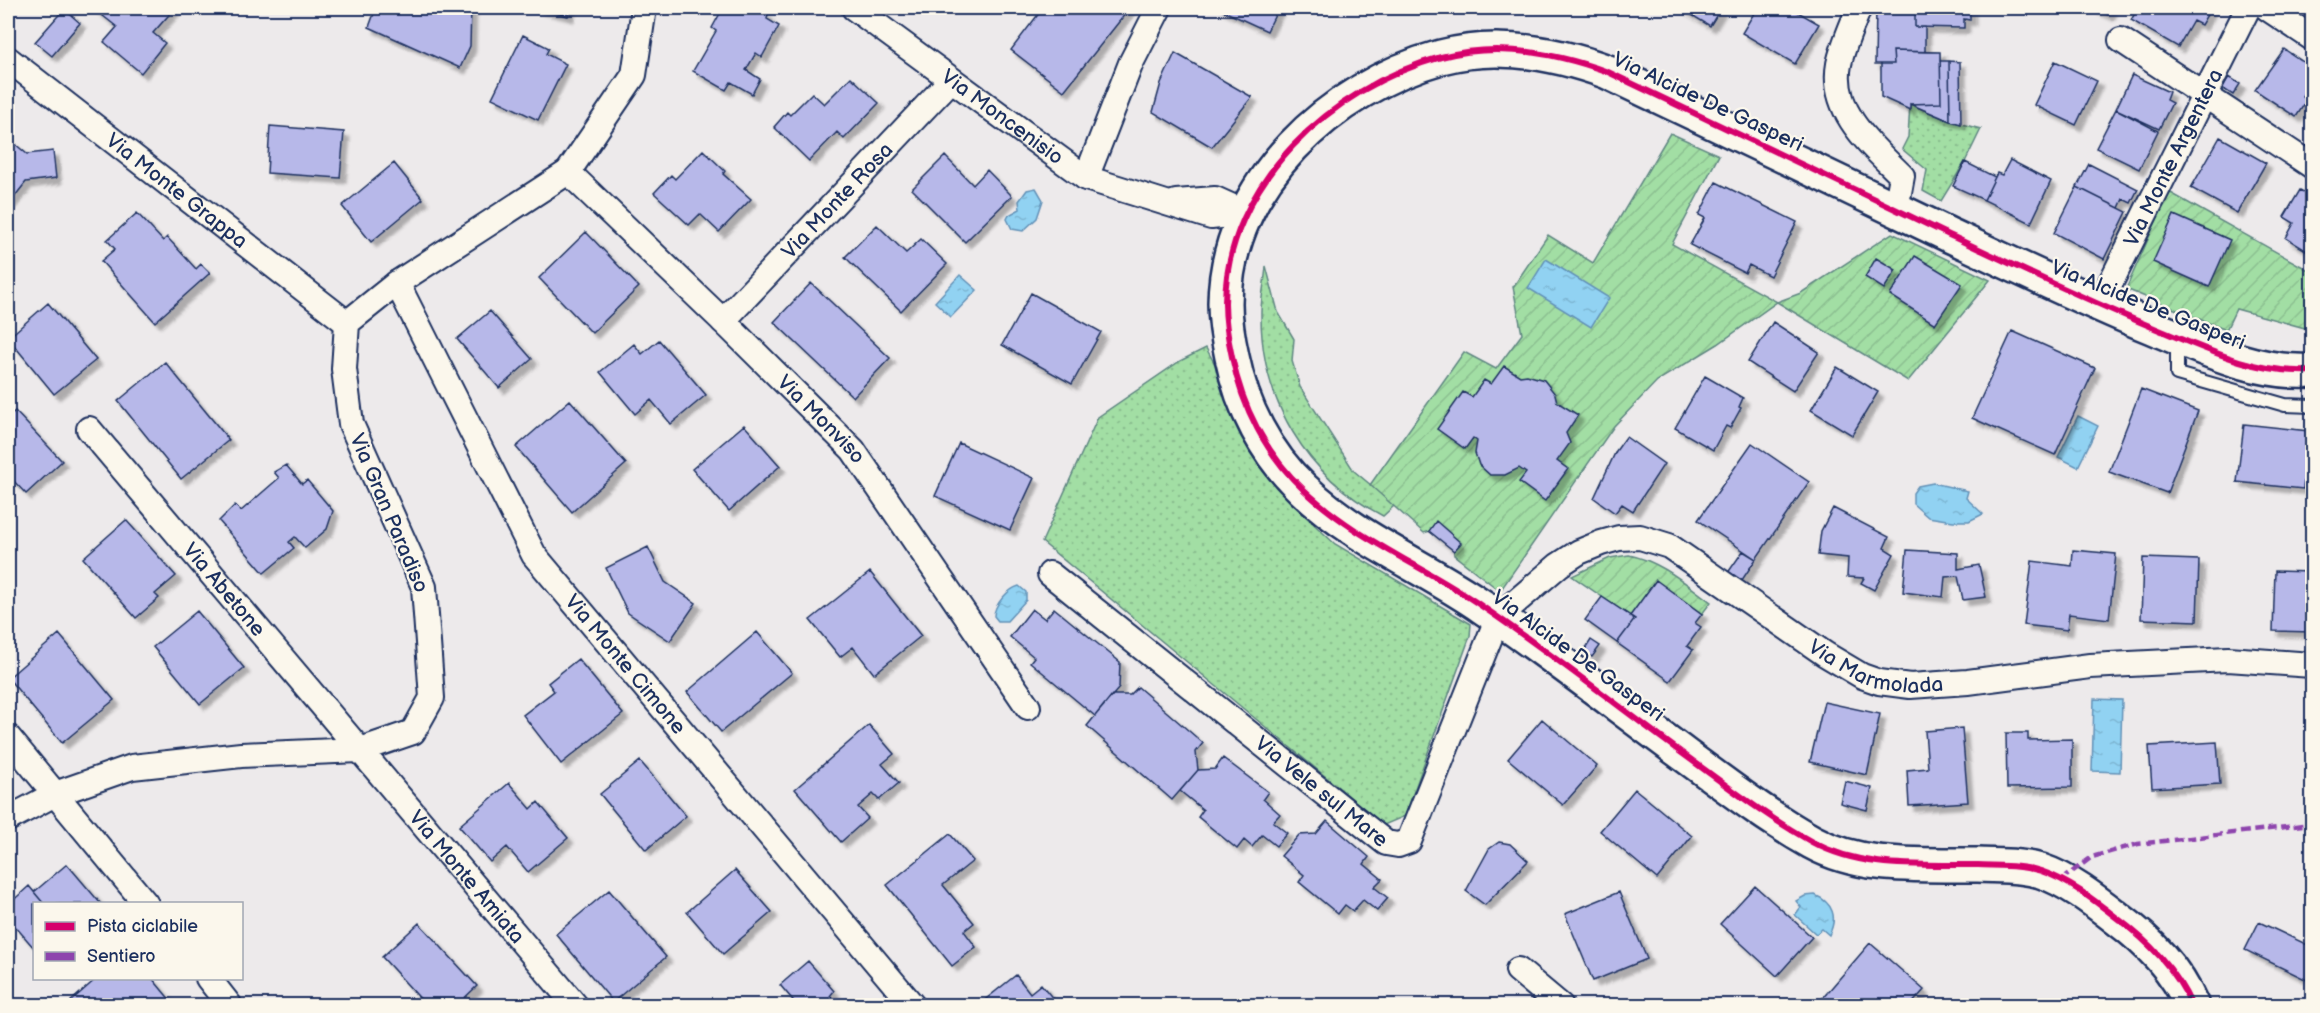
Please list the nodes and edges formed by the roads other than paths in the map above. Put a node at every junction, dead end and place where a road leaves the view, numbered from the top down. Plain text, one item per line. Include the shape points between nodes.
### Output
1 (644, 8) edge
2 (854, 8) edge
3 (1159, 8) edge
4 (1859, 8) edge
5 (2248, 8) edge
6 (2267, 8) edge
7 (2313, 38) edge
8 (2121, 40) dead end
9 (8, 59) edge
10 (951, 80) junction
11 (2205, 94) junction
12 (2313, 166) edge
13 (568, 172) junction
14 (1086, 178) junction
15 (1896, 209) junction
16 (1247, 213) junction
17 (397, 283) junction
18 (2099, 306) junction
19 (723, 321) junction
20 (347, 323) junction
21 (2177, 338) junction
22 (2313, 371) edge
23 (2313, 406) edge
24 (89, 429) dead end
25 (1050, 574) dead end
26 (1498, 617) junction
27 (2313, 665) edge
28 (1028, 707) dead end
29 (8, 737) edge
30 (360, 750) junction
31 (55, 794) junction
32 (8, 819) edge
33 (145, 902) edge
34 (1518, 970) dead end
35 (210, 980) edge
36 (230, 1005) edge
37 (576, 1005) edge
38 (913, 1005) edge
39 (1561, 1005) edge
40 (2192, 1005) edge

1 - 13 street via 634,75
2 - 10 street, Via Moncenisio
3 - 14 street via 1131,63
4 - 15 street via 1839,66 1841,98 1858,131 1902,176
5 - 11 street, Via Monte Argentera
6 - 7 street
8 - 11 street
9 - 20 street, Via Monte Grappa
10 - 14 street, Via Moncenisio
10 - 19 street, Via Monte Rosa
11 - 12 street
11 - 18 street, Via Monte Argentera
13 - 17 street
13 - 19 street, Via Monviso
14 - 16 street, Via Moncenisio via 1211,217
15 - 16 street, Via Alcide De Gasperi via 1608,72 1575,60 1507,50 1443,56 1355,94 1281,158
15 - 18 street, Via Alcide De Gasperi
16 - 26 street, Via Alcide De Gasperi via 1236,237 1228,274 1226,326 1235,373 1265,445 1300,487 1338,519
17 - 20 street
17 - 38 street, Via Monte Cimone via 534,555
18 - 21 street, Via Alcide De Gasperi
19 - 28 street, Via Monviso via 853,450
20 - 30 street, Via Gran Paradiso via 344,369 351,424 424,587 432,698 413,732
21 - 22 street, Via Alcide De Gasperi via 2275,371
21 - 23 lane via 2177,374 2285,405
24 - 30 street, Via Abetone
25 - 26 street, Via Vele sul Mare via 1386,843 1398,845 1409,841
26 - 27 street, Via Marmolada via 1579,552 1619,538 1640,537 1669,546 1825,654 1879,682 1922,686 2090,666 2228,659
26 - 40 street, Via Alcide De Gasperi via 1761,811 1833,852 1869,862 2021,867 2061,880 2150,944 2178,978
29 - 31 street
30 - 31 street, Via Gran Paradiso via 241,755 132,767
30 - 37 street, Via Monte Amiata
31 - 32 street, Via Gran Paradiso
31 - 33 street
34 - 39 street
35 - 36 street

